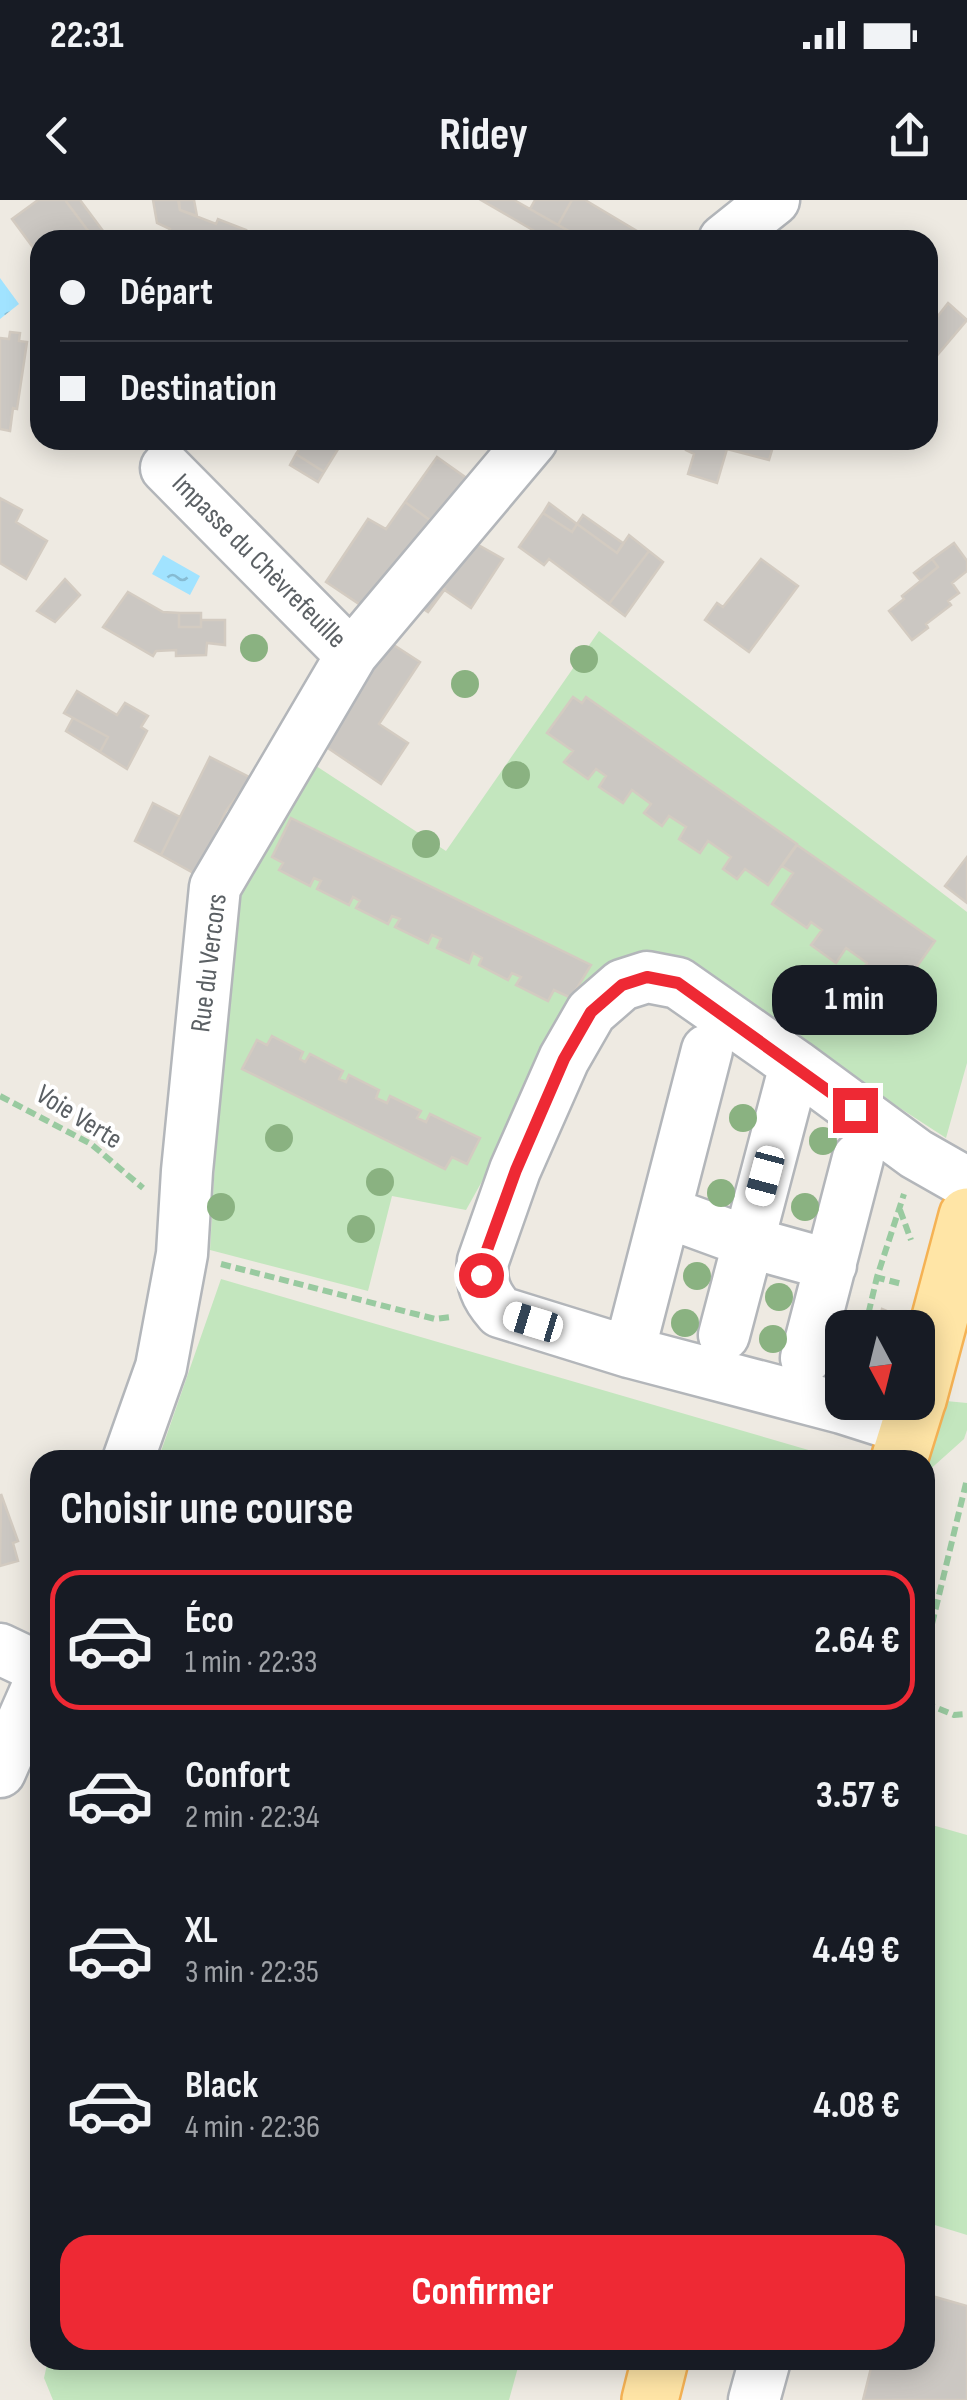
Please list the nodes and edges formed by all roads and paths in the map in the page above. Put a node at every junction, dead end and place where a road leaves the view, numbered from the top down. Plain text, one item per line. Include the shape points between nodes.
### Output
1 (774, 200) edge
2 (736, 230) edge
3 (524, 450) edge
4 (166, 468) dead end
5 (352, 654) junction
6 (707, 1050) dead end
7 (795, 1065) junction
8 (0, 1096) edge
9 (916, 1154) junction
10 (858, 1158) dead end
11 (967, 1183) edge
12 (899, 1209) junction
13 (666, 1212) junction
14 (967, 1216) edge
15 (183, 1230) junction
16 (748, 1242) junction
17 (913, 1247) dead end
18 (831, 1265) junction
19 (869, 1310) edge
20 (500, 1312) junction
21 (724, 1335) dead end
22 (629, 1352) junction
23 (806, 1358) dead end
24 (910, 1423) edge
25 (132, 1450) edge
26 (967, 1480) edge
27 (935, 1612) edge
28 (0, 1649) edge
29 (30, 1663) edge
30 (30, 1703) edge
31 (935, 1708) edge
32 (967, 1714) edge
33 (0, 1772) edge
34 (658, 2370) edge
35 (762, 2370) edge
36 (650, 2400) edge
37 (754, 2400) edge

1 - 2 street
3 - 5 street, Rue du Vercors
4 - 5 street, Impasse du Chèvrefeuille
5 - 15 street, Rue du Vercors via 214,886
6 - 13 street
7 - 9 street
7 - 16 street
7 - 20 street via 678,983 647,977 622,985 591,1012 516,1170 481,1275
8 - 15 path, Voie Verte via 90,1144
9 - 11 street
9 - 12 path
10 - 18 street
12 - 17 path
12 - 19 path
13 - 16 street
13 - 22 street
14 - 24 main road
15 - 20 path, Voie Verte via 434,1319
15 - 25 street, Rue du Vercors via 161,1366
16 - 18 street
16 - 21 street
18 - 23 street
20 - 22 street
22 - 24 street
26 - 27 path
28 - 29 street
30 - 33 street
31 - 32 path
34 - 36 main road
35 - 37 street

